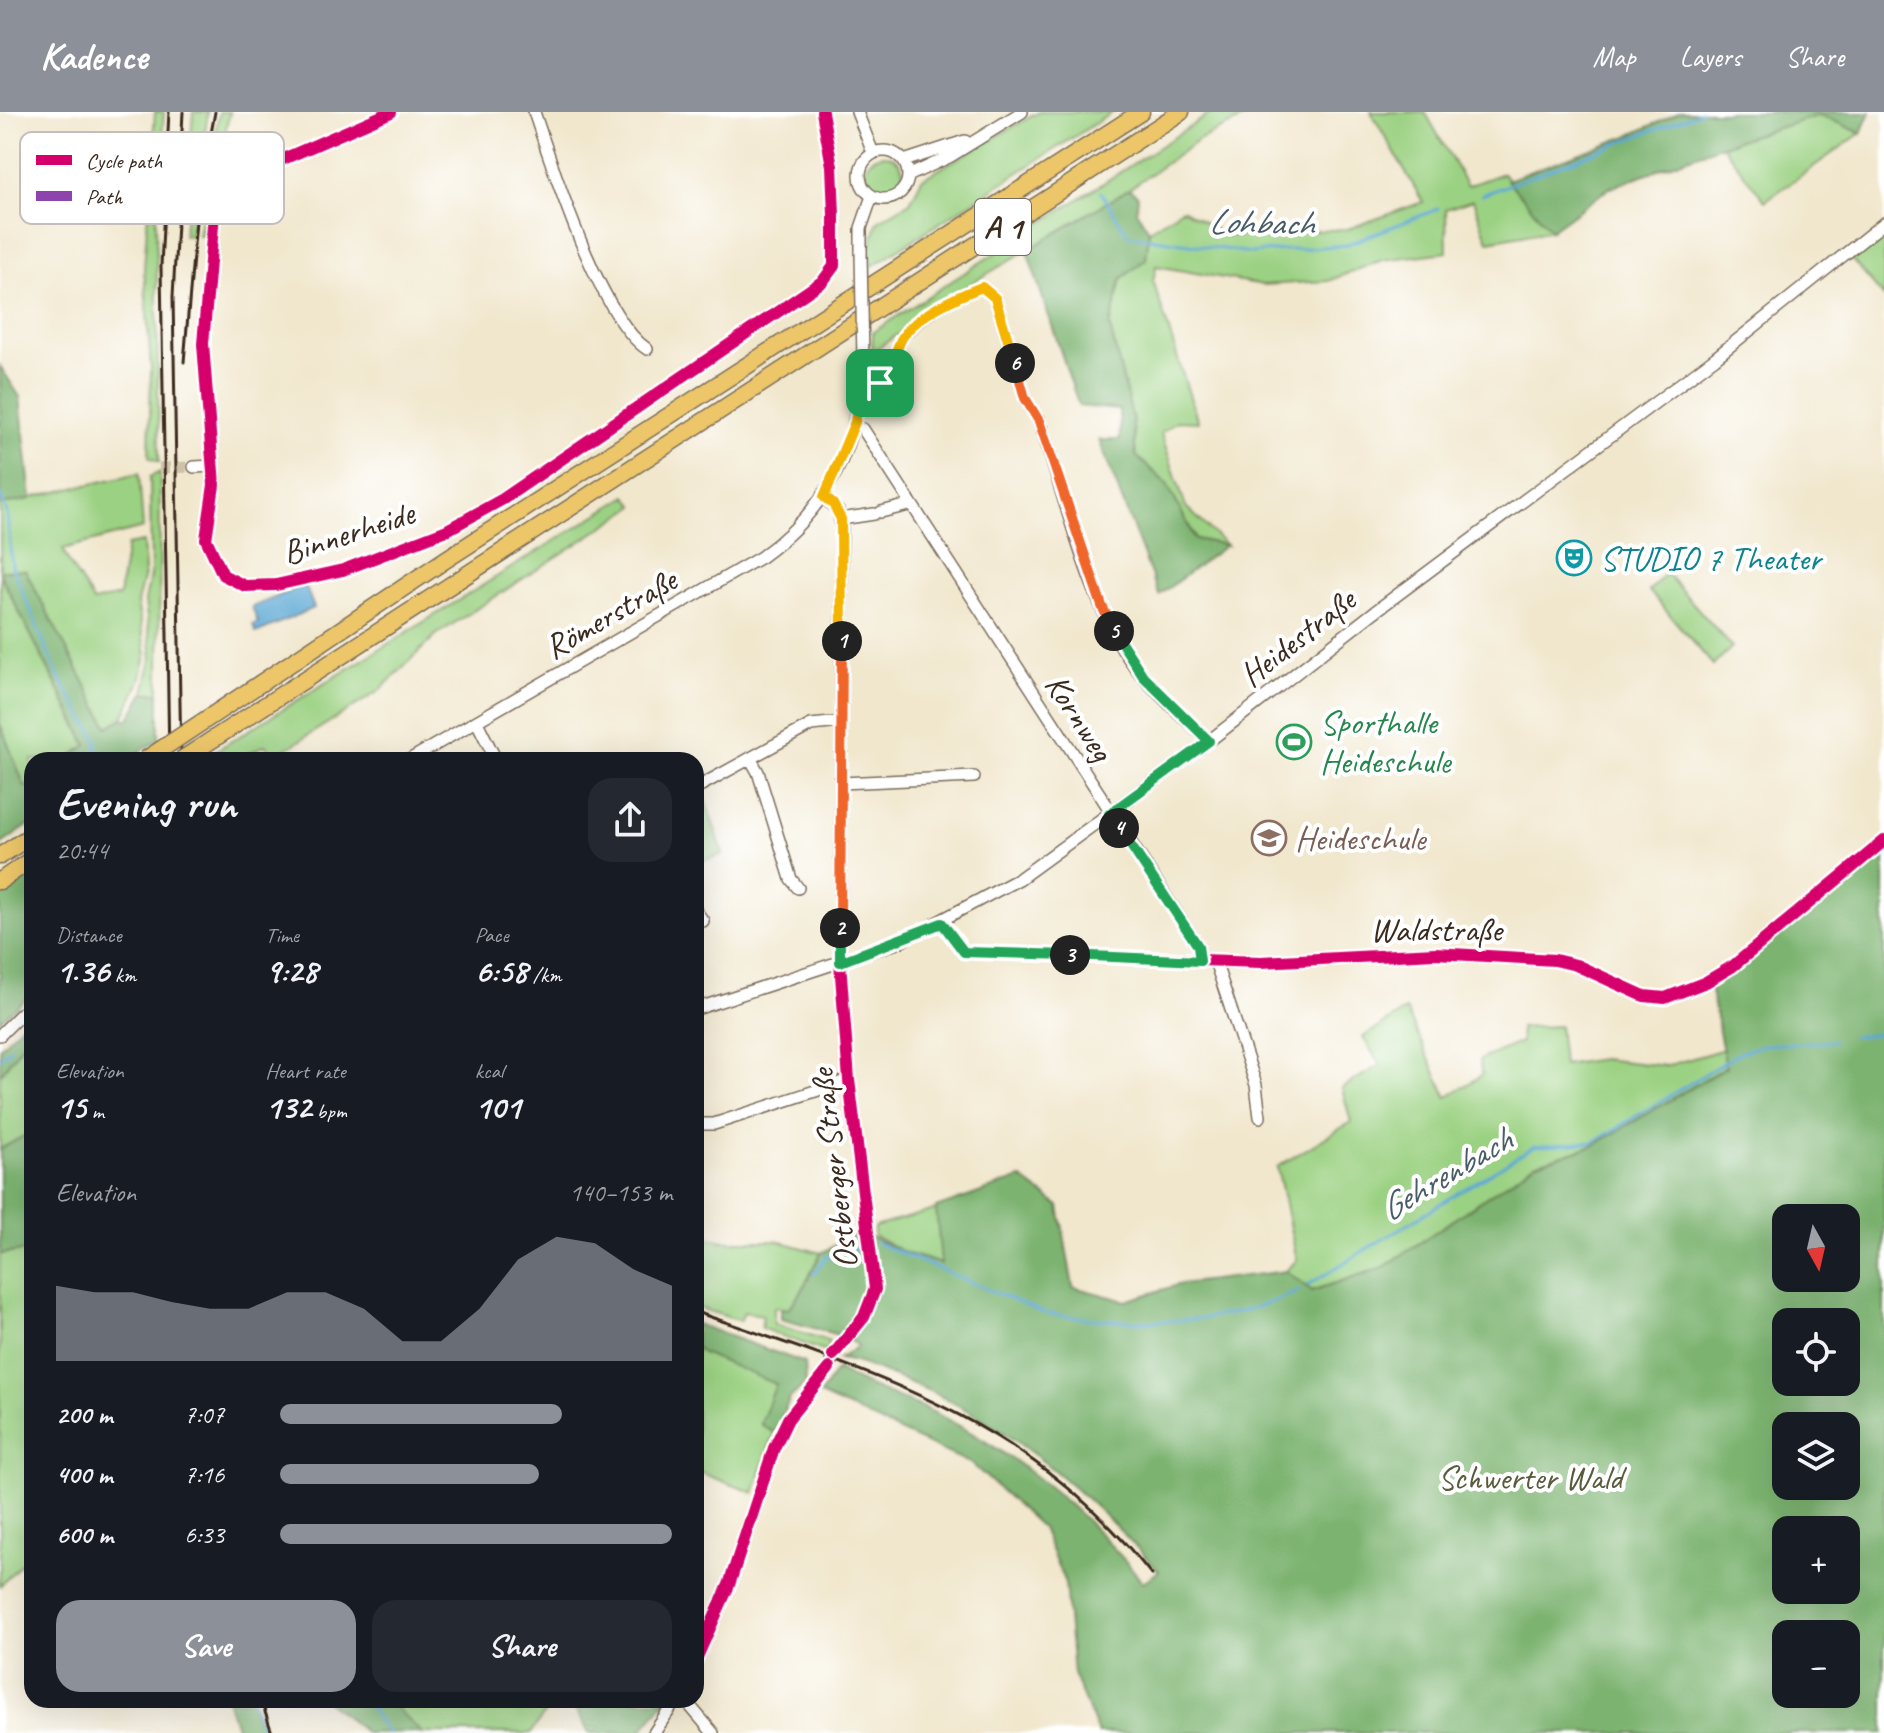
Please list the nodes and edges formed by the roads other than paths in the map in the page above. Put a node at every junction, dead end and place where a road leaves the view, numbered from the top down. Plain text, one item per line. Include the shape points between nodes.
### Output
1 (391, 112) edge
2 (534, 112) edge
3 (822, 112) edge
4 (857, 112) edge
5 (1022, 112) edge
6 (1141, 112) edge
7 (1181, 112) edge
8 (981, 136) junction
9 (873, 153) junction
10 (284, 159) edge
11 (904, 161) junction
12 (908, 176) junction
13 (872, 196) junction
14 (1884, 223) edge
15 (212, 224) edge
16 (647, 349) dead end
17 (861, 387) junction
18 (863, 429) dead end
19 (213, 466) junction
20 (194, 467) tunnel mouth
21 (824, 497) junction
22 (909, 505) junction
23 (841, 519) junction
24 (477, 722) junction
25 (841, 722) junction
26 (1209, 741) junction
27 (157, 752) edge
28 (193, 752) edge
29 (423, 752) edge
30 (492, 752) edge
31 (750, 758) junction
32 (974, 777) dead end
33 (841, 783) junction
34 (704, 784) edge
35 (1109, 814) junction
36 (24, 840) edge
37 (1884, 841) edge
38 (0, 856) edge
39 (24, 864) edge
40 (0, 881) edge
41 (798, 888) dead end
42 (942, 923) junction
43 (1200, 961) junction
44 (1215, 961) junction
45 (840, 962) junction
46 (704, 1006) edge
47 (24, 1011) edge
48 (0, 1035) edge
49 (849, 1080) junction
50 (1260, 1117) dead end
51 (704, 1124) edge
52 (704, 1641) edge
53 (671, 1708) edge
54 (692, 1708) edge
55 (654, 1733) edge
56 (713, 1733) edge

1 - 10 street, Binnerheide
2 - 16 street via 579,239 624,323
3 - 19 street, Binnerheide via 834,215 834,266 823,281 503,499 447,530 343,570 276,585 245,586 223,575 209,551
4 - 9 street
5 - 8 street
6 - 27 highway, A 1, bridge
7 - 28 highway, A 1, bridge
8 - 11 street
8 - 12 street
9 - 11 street via 893,152
9 - 13 street via 859,174
11 - 12 street
12 - 13 street via 895,196
13 - 17 street, bridge via 861,228
14 - 26 street, Heidestraße via 1715,358
15 - 19 street, Binnerheide via 203,335
17 - 21 street via 855,422
17 - 26 street via 886,377 903,337 918,323 982,287 995,298 1025,398 1039,421 1102,606 1121,646 1143,676
18 - 22 street, Kornweg
19 - 20 street
21 - 23 street
21 - 24 street, Römerstraße via 790,535 761,557
22 - 23 street
22 - 35 street, Kornweg
23 - 25 street, Ostberger Straße
24 - 29 street, Römerstraße
24 - 30 street
25 - 31 street via 811,725
25 - 33 street, Ostberger Straße
26 - 35 street, Heidestraße
31 - 34 street
31 - 41 street
32 - 33 street
33 - 45 street, Ostberger Straße
35 - 42 street, Heidestraße via 1019,879
35 - 43 street, Kornweg via 1198,946
36 - 38 highway
37 - 44 street, Waldstraße via 1733,966 1665,998 1644,996 1555,960 1435,953
39 - 40 highway
42 - 43 street, Waldstraße via 964,952
42 - 45 street, Heidestraße
43 - 44 street, Waldstraße
44 - 50 street via 1256,1085
45 - 46 street, Heidestraße
45 - 49 street, Ostberger Straße
47 - 48 street
49 - 51 street
49 - 52 street, Ostberger Straße, bridge via 875,1289 864,1317 788,1419
53 - 55 street
54 - 56 street

